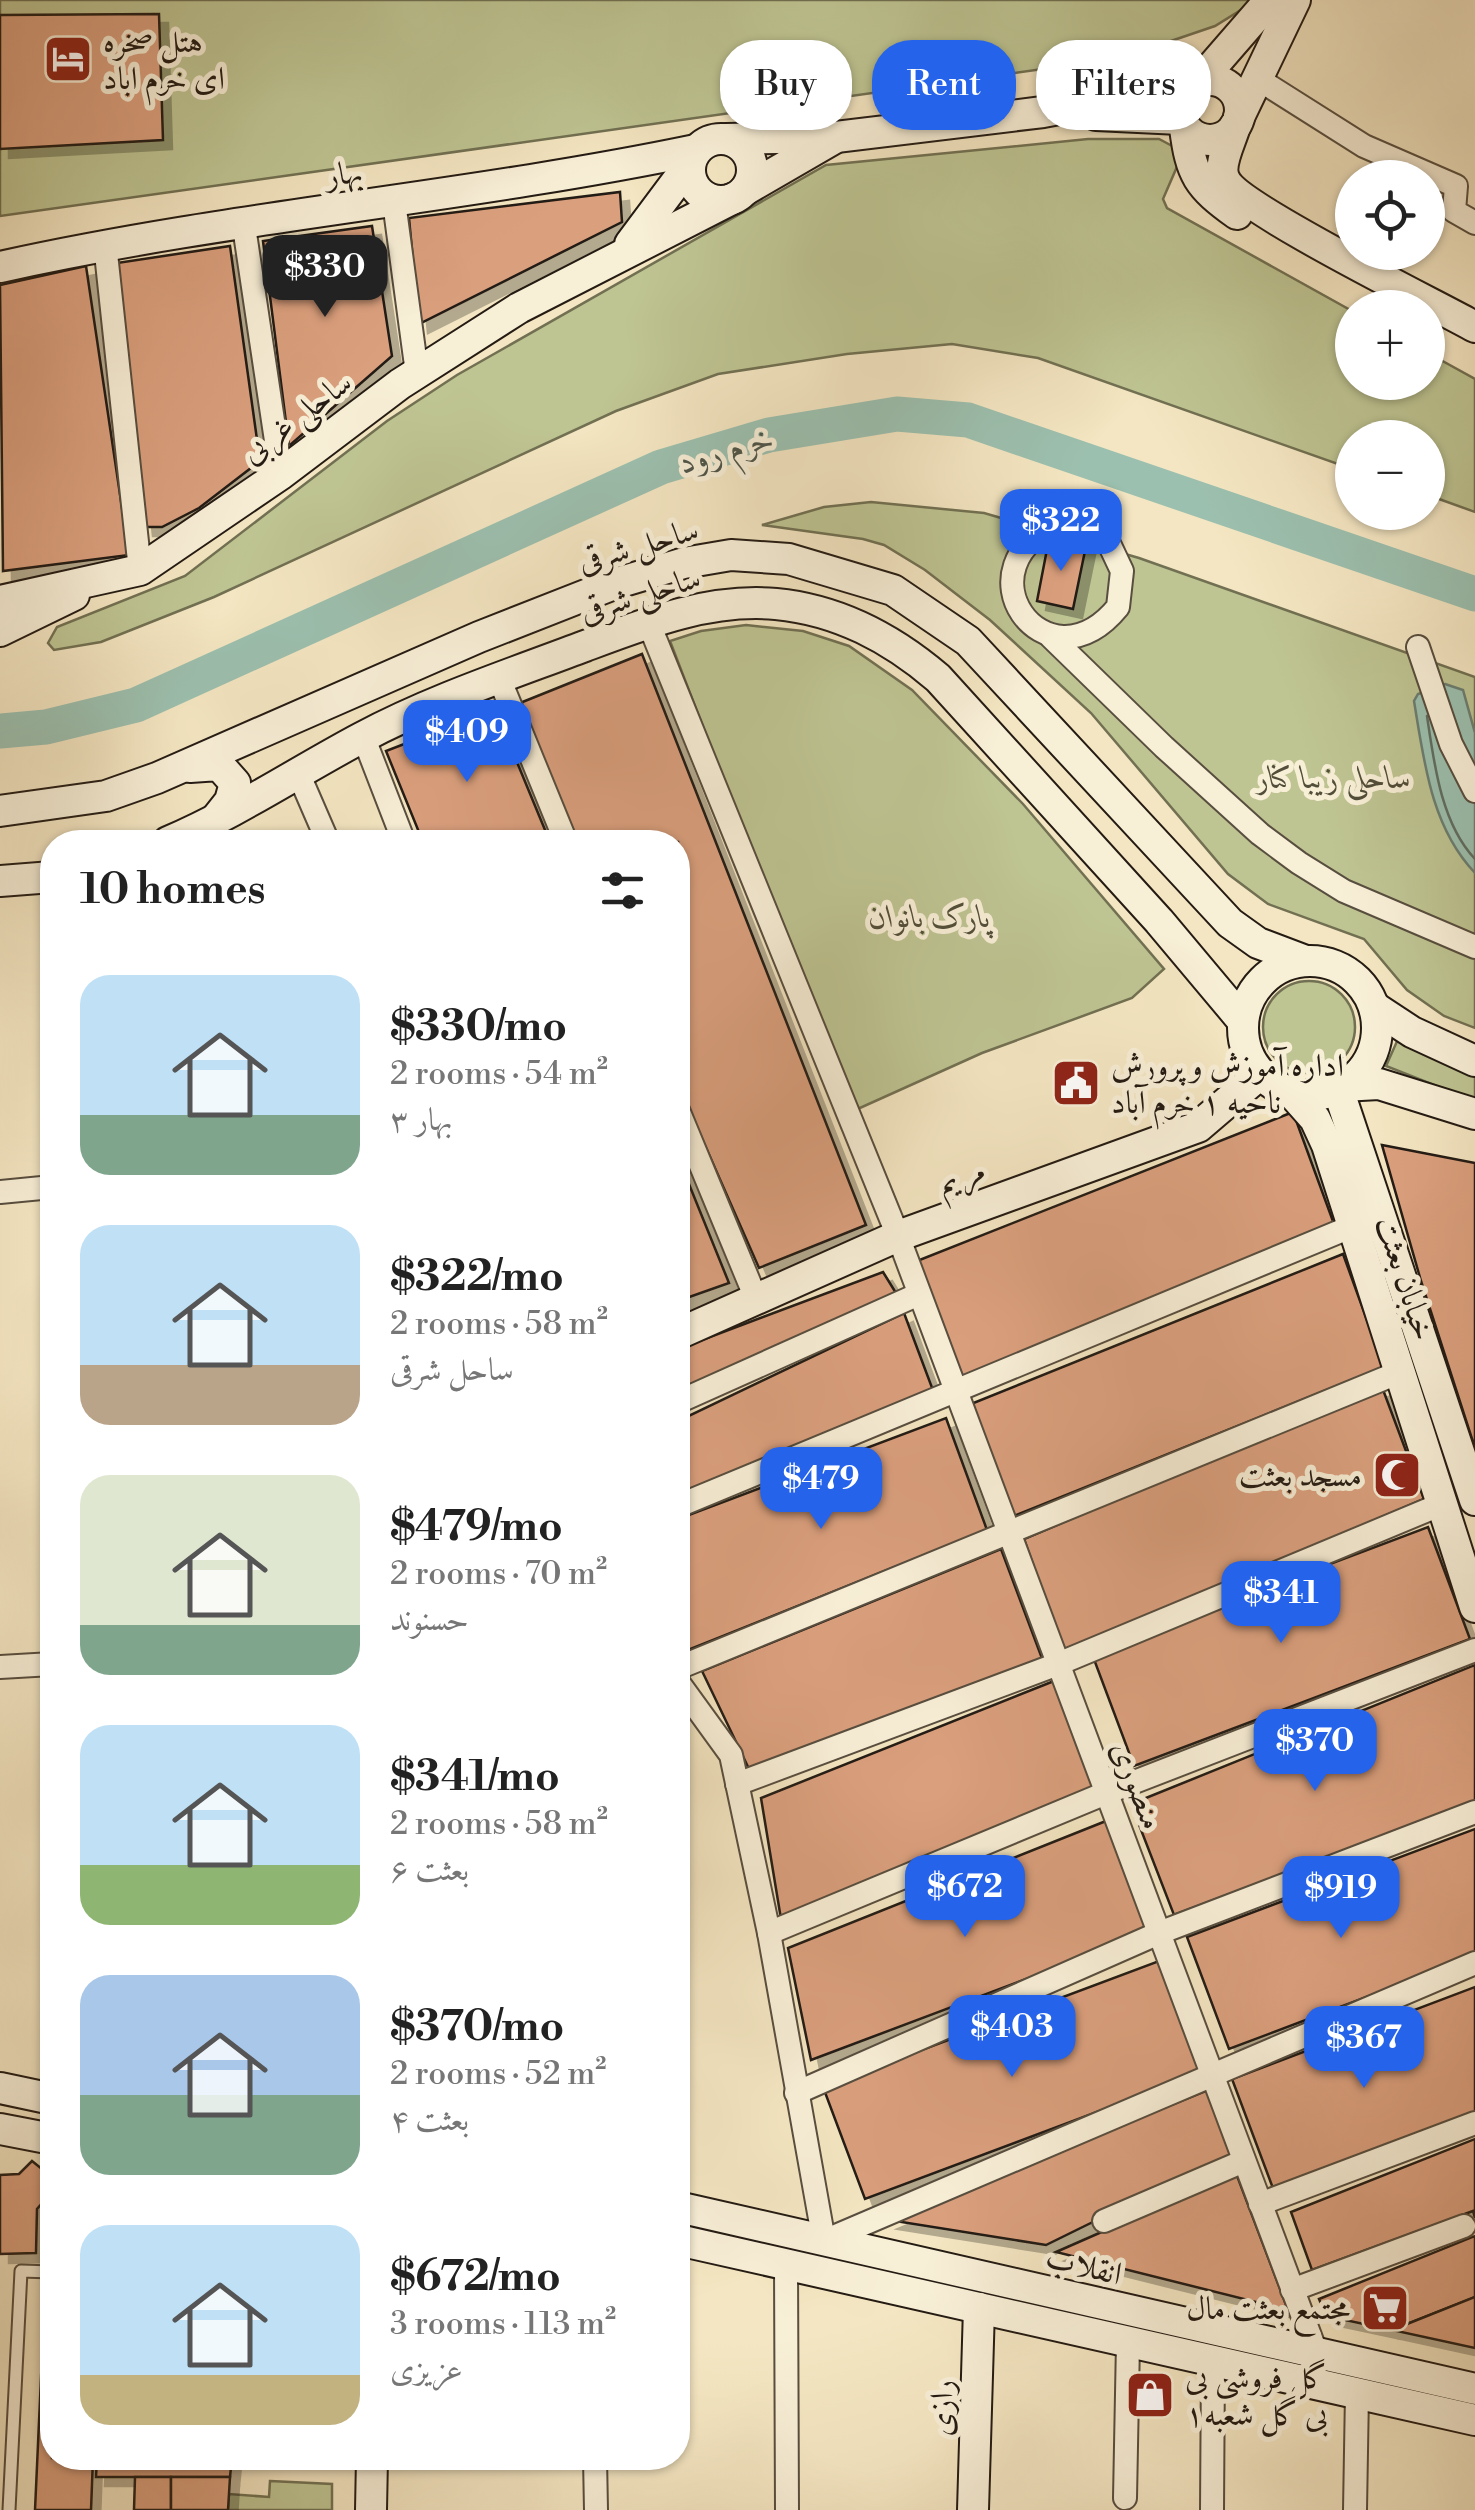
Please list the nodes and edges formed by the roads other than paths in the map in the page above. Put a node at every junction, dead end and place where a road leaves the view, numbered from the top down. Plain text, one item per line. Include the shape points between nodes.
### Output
1 (1270, 0) edge
2 (1295, 0) edge
3 (1211, 66) edge
4 (1258, 79) junction
5 (1211, 80) edge
6 (1036, 113) edge
7 (1237, 122) junction
8 (1183, 130) edge
9 (1194, 130) edge
10 (726, 138) junction
11 (836, 138) junction
12 (693, 157) junction
13 (1382, 160) edge
14 (618, 166) junction
15 (1445, 183) edge
16 (738, 194) junction
17 (394, 202) junction
18 (243, 220) junction
19 (1475, 223) edge
20 (644, 226) junction
21 (104, 244) junction
22 (621, 254) junction
23 (0, 267) edge
24 (1372, 290) edge
25 (1475, 326) edge
26 (1445, 331) edge
27 (1475, 348) edge
28 (417, 372) junction
29 (280, 474) junction
30 (1064, 521) dead end
31 (1105, 535) dead end
32 (140, 570) junction
33 (105, 578) junction
34 (0, 600) edge
35 (649, 624) junction
36 (0, 631) edge
37 (1050, 637) junction
38 (1418, 647) dead end
39 (499, 678) junction
40 (270, 730) junction
41 (363, 736) junction
42 (182, 768) junction
43 (294, 777) junction
44 (1475, 792) edge
45 (0, 812) edge
46 (215, 820) junction
47 (195, 830) edge
48 (322, 830) edge
49 (399, 830) edge
50 (561, 830) edge
51 (40, 878) edge
52 (0, 881) edge
53 (1475, 947) edge
54 (1303, 960) junction
55 (1374, 1007) junction
56 (1242, 1020) junction
57 (1475, 1061) edge
58 (1260, 1074) junction
59 (1340, 1088) junction
60 (1292, 1093) junction
61 (1475, 1114) edge
62 (690, 1139) edge
63 (40, 1189) edge
64 (0, 1192) edge
65 (1353, 1226) junction
66 (898, 1236) junction
67 (919, 1294) junction
68 (757, 1301) junction
69 (690, 1329) edge
70 (1400, 1372) junction
71 (956, 1391) junction
72 (690, 1397) edge
73 (1475, 1500) edge
74 (690, 1501) edge
75 (1442, 1504) junction
76 (1010, 1535) junction
77 (1475, 1607) edge
78 (1475, 1650) edge
79 (690, 1663) edge
80 (1058, 1664) junction
81 (40, 1665) edge
82 (0, 1667) edge
83 (690, 1699) edge
84 (737, 1784) junction
85 (1106, 1792) junction
86 (1475, 1812) edge
87 (1159, 1933) junction
88 (769, 1934) junction
89 (1475, 1963) edge
90 (1211, 2072) junction
91 (0, 2088) edge
92 (796, 2093) junction
93 (40, 2096) edge
94 (1475, 2123) edge
95 (0, 2129) edge
96 (40, 2137) edge
97 (1244, 2160) junction
98 (1260, 2204) junction
99 (690, 2210) edge
100 (1104, 2221) dead end
101 (1464, 2226) dead end
102 (824, 2241) junction
103 (690, 2243) edge
104 (786, 2265) junction
105 (40, 2272) edge
106 (1292, 2290) junction
107 (979, 2308) junction
108 (1128, 2342) junction
109 (1215, 2347) junction
110 (1318, 2357) junction
111 (1396, 2387) junction
112 (1475, 2389) edge
113 (1357, 2393) junction
114 (1475, 2420) edge
115 (372, 2470) edge
116 (596, 2470) edge
117 (1125, 2498) dead end
118 (9, 2510) edge
119 (371, 2510) edge
120 (596, 2510) edge
121 (787, 2510) edge
122 (973, 2510) edge
123 (1212, 2510) edge
124 (1355, 2510) edge

1 - 3 main road
2 - 4 main road
4 - 7 main road
4 - 13 street
5 - 7 main road via 1232,89
6 - 11 main road
7 - 9 main road via 1210,140
7 - 25 main road via 1222,170 1225,183 1259,210
8 - 24 main road via 1200,184
10 - 11 main road
10 - 12 main road via 710,140
10 - 16 main road via 750,158 752,174
11 - 16 main road, ساحلی غربی
12 - 14 main road, بهار
12 - 16 main road via 691,181 701,194 716,201
12 - 20 main road
14 - 17 main road, بهار
14 - 20 main road via 648,187
15 - 19 street via 1456,186 1454,211
16 - 22 main road, ساحلی غربی
17 - 18 main road, بهار
17 - 28 street
18 - 21 main road, بهار
18 - 29 street
20 - 22 main road
21 - 23 main road, بهار
21 - 32 street
22 - 28 main road, ساحلی غربی
26 - 27 main road
28 - 29 main road, ساحلی غربی
29 - 32 main road, ساحلی غربی
30 - 37 street via 1029,539 1010,583 1032,624
31 - 37 street via 1122,571 1118,607 1086,634
32 - 33 main road, ساحلی غربی
33 - 34 main road, ساحلی غربی
33 - 36 main road
35 - 39 main road, ساحلی شرقی
35 - 56 main road, ساحلی شرقی via 696,609 776,604 823,613 903,648 970,710
35 - 66 street, منصوری
37 - 53 street via 1299,864 1344,891
38 - 44 street via 1450,744
39 - 41 main road, ساحلی شرقی
39 - 50 street
40 - 42 main road, ساحل شرقی
40 - 43 main road via 244,763 246,776 255,785
40 - 54 main road, ساحل شرقی via 614,584 731,555 789,559 894,590 968,641 1230,923 1258,943
41 - 43 main road, ساحلی شرقی
41 - 49 street
42 - 45 main road, ساحل شرقی via 106,796
42 - 46 main road via 219,765 229,771 230,801
43 - 46 main road, ساحلی شرقی
43 - 48 street
46 - 47 main road, ساحلی شرقی
51 - 52 main road
54 - 55 main road via 1345,969
54 - 56 main road via 1262,979
55 - 57 main road
55 - 59 main road via 1376,1042 1368,1062
56 - 58 main road via 1243,1039
58 - 60 main road
58 - 66 main road, مریم via 1198,1126
59 - 60 main road
59 - 61 main road via 1380,1084
59 - 73 main road, خیابان بعثت
60 - 65 main road, خیابان بعثت via 1315,1119
62 - 68 street
63 - 64 street
65 - 70 main road, خیابان بعثت
65 - 71 street
66 - 67 street, منصوری
66 - 68 main road, مریم
67 - 71 street, منصوری
67 - 72 street
68 - 69 main road, مریم
70 - 75 main road, خیابان بعثت
70 - 76 street
71 - 74 street
71 - 76 street, منصوری
75 - 77 main road, خیابان بعثت
75 - 80 street
76 - 79 street
76 - 80 street, منصوری
78 - 85 street
80 - 84 street
80 - 85 street, منصوری
81 - 82 street
83 - 84 street via 731,1755
84 - 88 street
85 - 87 street, منصوری
85 - 88 street
86 - 87 street
87 - 90 street, منصوری
87 - 92 street
88 - 92 street
89 - 90 street
90 - 97 street, منصوری
90 - 102 street
91 - 93 main road
92 - 102 street
94 - 98 street
95 - 96 main road
97 - 98 street, منصوری
97 - 100 street
98 - 106 street, منصوری
99 - 102 main road, انقلاب
101 - 106 street
102 - 109 main road, انقلاب
103 - 104 main road, انقلاب
104 - 107 main road, انقلاب
104 - 121 street
105 - 118 lane via 22,2271
106 - 110 street, منصوری
107 - 108 main road, انقلاب
107 - 122 main road, رازی
108 - 109 main road, انقلاب
108 - 117 street
109 - 110 main road, انقلاب
109 - 113 main road, انقلاب
109 - 123 street
110 - 111 main road, انقلاب
111 - 112 main road, انقلاب
111 - 113 main road, انقلاب
111 - 114 main road, انقلاب
113 - 124 street
115 - 119 main road
116 - 120 street

